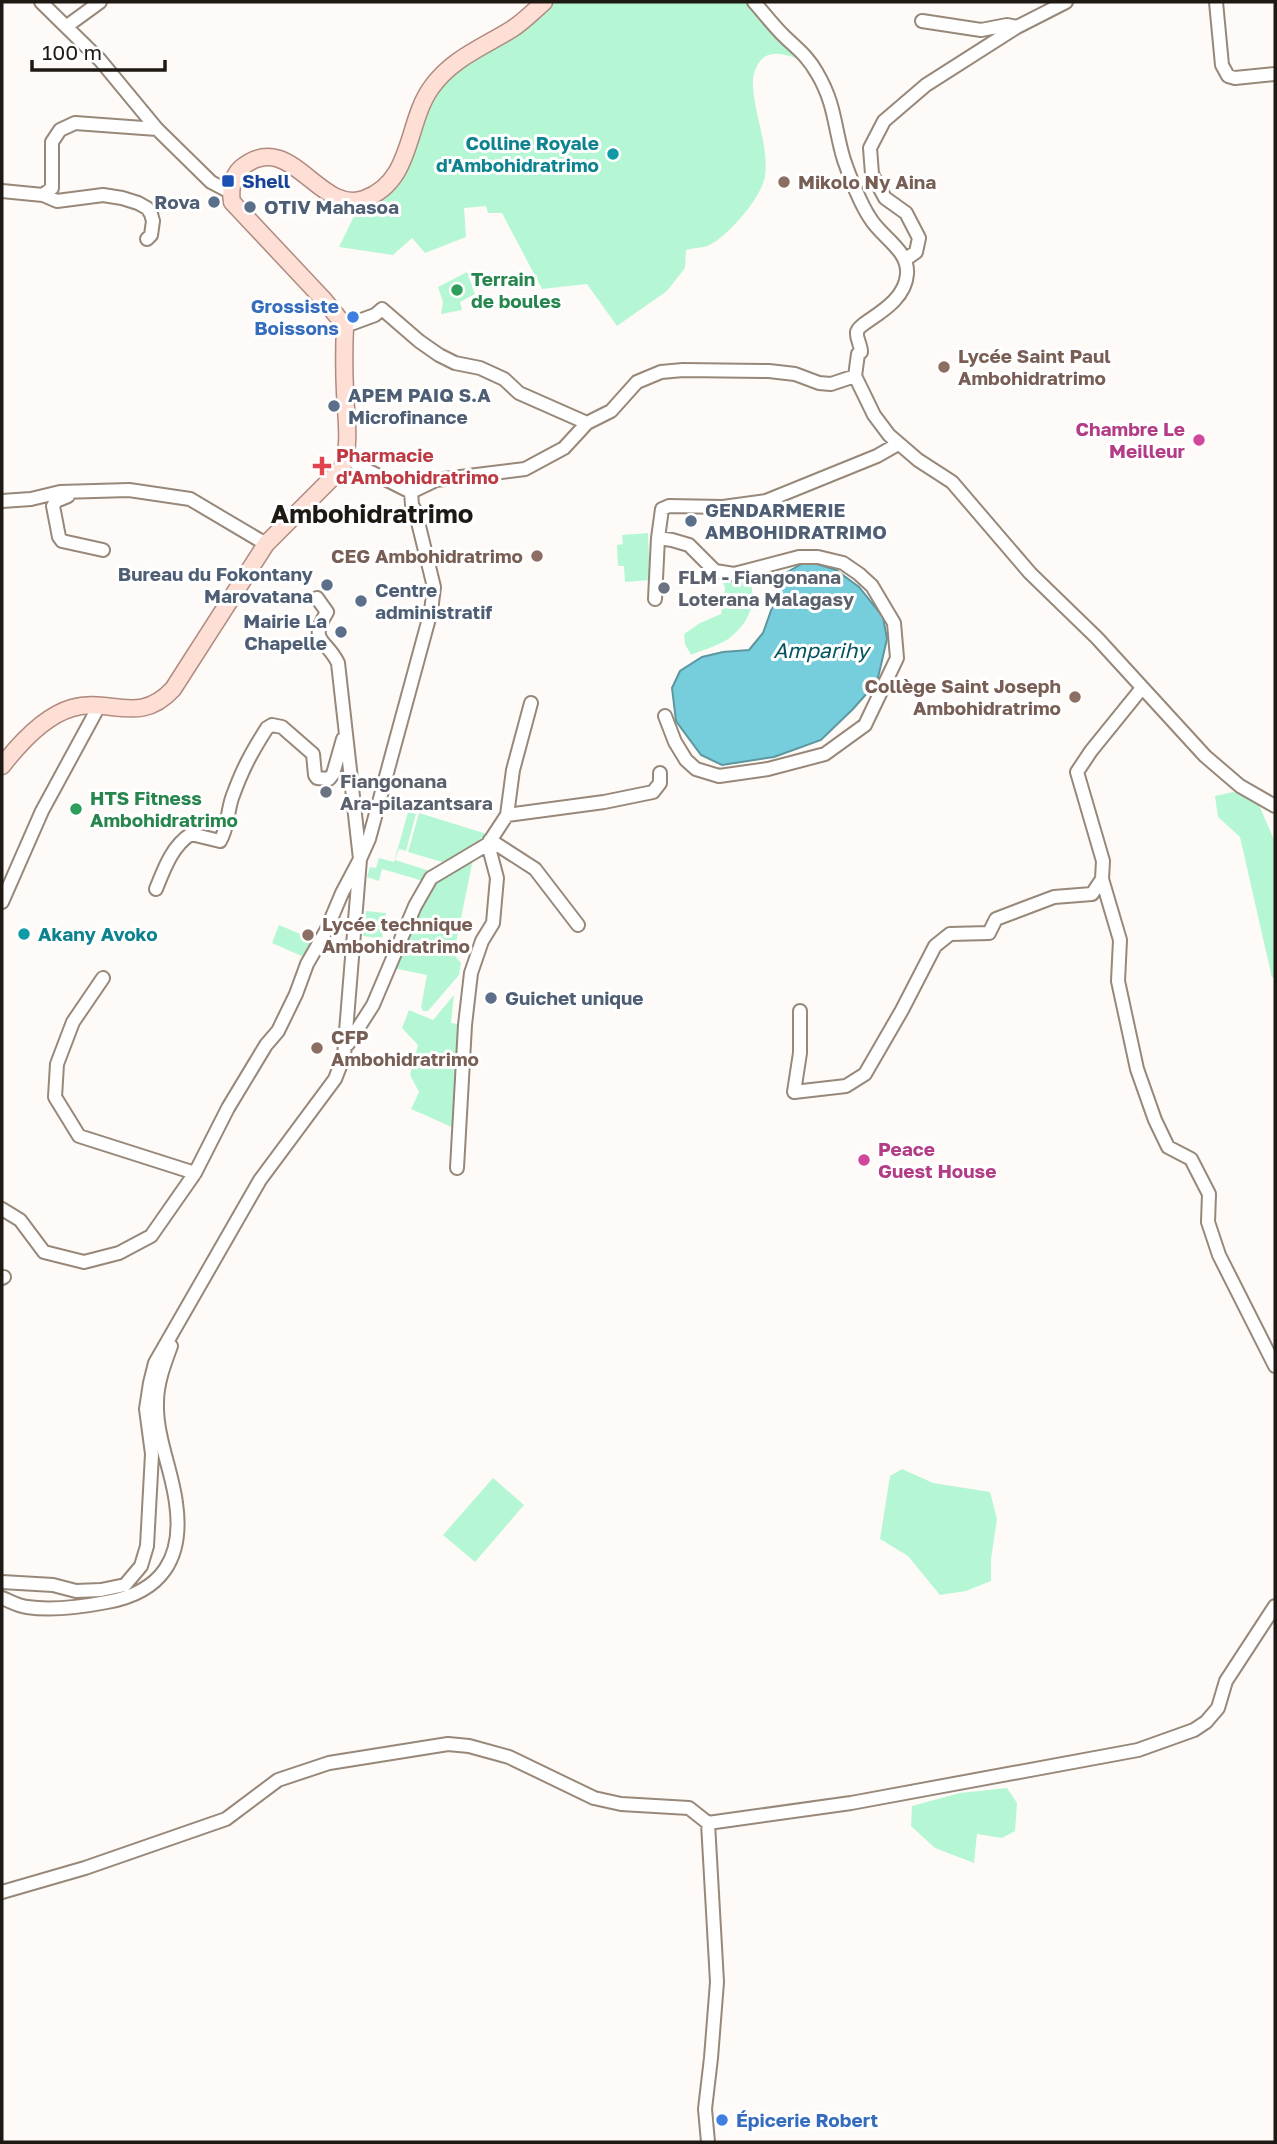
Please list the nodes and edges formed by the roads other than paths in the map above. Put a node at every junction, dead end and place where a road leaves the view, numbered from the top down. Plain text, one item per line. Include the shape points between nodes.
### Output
1 (41, 2) edge
2 (100, 2) edge
3 (544, 2) edge
4 (754, 2) edge
5 (1066, 2) edge
6 (1216, 2) edge
7 (922, 21) dead end
8 (67, 26) junction
9 (1017, 27) junction
10 (1275, 74) edge
11 (158, 129) junction
12 (2, 191) edge
13 (230, 192) junction
14 (43, 195) junction
15 (147, 239) dead end
16 (906, 259) junction
17 (345, 326) junction
18 (855, 376) junction
19 (587, 423) junction
20 (898, 444) junction
21 (345, 456) junction
22 (70, 491) junction
23 (411, 492) junction
24 (2, 501) edge
25 (658, 538) junction
26 (266, 544) junction
27 (103, 550) dead end
28 (317, 598) dead end
29 (655, 599) dead end
30 (1142, 688) junction
31 (531, 703) dead end
32 (99, 706) junction
33 (665, 716) dead end
34 (345, 734) junction
35 (4, 758) edge
36 (660, 773) dead end
37 (1275, 806) edge
38 (507, 815) junction
39 (489, 842) junction
40 (360, 859) junction
41 (1102, 879) junction
42 (156, 889) dead end
43 (2, 902) edge
44 (578, 925) dead end
45 (103, 978) dead end
46 (800, 1011) dead end
47 (347, 1046) junction
48 (457, 1168) dead end
49 (195, 1172) junction
50 (2, 1209) edge
51 (177, 1326) junction
52 (1275, 1366) edge
53 (2, 1582) edge
54 (2, 1598) edge
55 (1275, 1606) edge
56 (708, 1823) junction
57 (2, 1892) edge
58 (708, 2142) edge

1 - 8 street
2 - 8 street
3 - 13 main road via 513,28 444,71 429,90 393,177 367,198 336,196 293,165 267,156 236,172
4 - 16 street via 817,73 835,115 844,160 870,219
5 - 9 street
6 - 10 street via 1222,65 1228,76
7 - 9 street via 981,30
8 - 11 street
9 - 16 street via 926,85 884,121 870,148 872,174 885,198 906,213 919,238 916,252
11 - 13 street via 211,182
11 - 14 street via 75,123 60,130 52,142 52,188
12 - 14 street
13 - 17 main road via 242,215
14 - 15 street via 57,201 103,195 138,203 147,208 153,221
16 - 18 street via 908,275 900,294 888,309 858,327 861,352
17 - 19 street via 382,309 439,355 504,379 519,393
17 - 21 main road
18 - 19 street via 831,384 769,371 661,372 637,382 611,411
18 - 20 street via 874,415
19 - 23 street via 564,448 525,469 436,480
20 - 25 street via 765,501 723,507 669,506 662,509
20 - 30 street via 952,482 1030,573
21 - 23 street
21 - 26 main road
22 - 24 street
22 - 26 street via 129,490 190,499
22 - 27 street via 53,506 59,537
23 - 40 street via 435,587
25 - 29 street
25 - 33 street via 689,545 715,571 734,574 799,557 818,556 843,564 872,586 894,623 897,659 865,725 825,754 768,769 719,776 696,769 686,761
26 - 32 main road via 166,697 134,709
28 - 34 street via 327,612 318,633 338,663
30 - 37 street via 1205,756 1240,786
30 - 41 street via 1077,772 1103,861
31 - 38 street via 513,770
32 - 35 main road via 52,716
32 - 43 street via 42,811
34 - 40 street
34 - 42 street via 333,774 323,779 314,775 313,754 282,727 267,728 245,763 220,841 191,835 181,840
36 - 38 street via 653,792
38 - 39 street
39 - 44 street via 535,869
39 - 47 street via 430,878 373,1005
39 - 48 street via 497,878 494,923 471,973
40 - 47 street
40 - 49 street via 278,1031 228,1108
41 - 46 street via 1092,894 1054,897 996,919 989,933 950,934 935,946 865,1074 846,1086 794,1092
41 - 52 street via 1120,940 1118,982 1137,1069 1155,1120 1168,1147 1191,1159 1209,1194 1208,1222 1219,1255
45 - 49 street via 73,1022 57,1064 55,1097 79,1136
47 - 51 street via 335,1079 260,1180
49 - 50 street via 151,1236 119,1253 84,1262 44,1252 20,1220
51 - 53 street via 155,1363 150,1382 146,1409 152,1454 147,1546 141,1566 125,1584 101,1590
51 - 54 street via 159,1380 157,1405 178,1526 175,1553 163,1574 144,1590 90,1605 25,1607
55 - 56 street via 1226,1681 1218,1708 1194,1730 1138,1750 851,1803
56 - 57 street via 689,1808 594,1798 509,1757 448,1744 329,1763 278,1780 226,1819
56 - 58 street via 717,1982 705,2109

